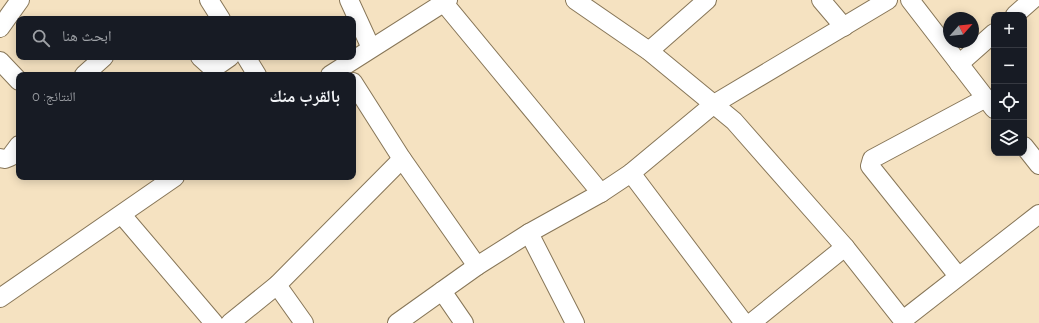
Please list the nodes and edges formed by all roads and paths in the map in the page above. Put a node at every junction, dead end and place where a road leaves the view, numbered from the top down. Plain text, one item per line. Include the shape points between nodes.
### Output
1 (20, 0) edge
2 (209, 0) edge
3 (349, 0) edge
4 (575, 0) edge
5 (707, 0) edge
6 (821, 0) edge
7 (888, 0) edge
8 (910, 0) edge
9 (1032, 0) edge
10 (446, 2) edge
11 (1018, 12) edge
12 (219, 16) edge
13 (844, 27) junction
14 (0, 28) edge
15 (991, 36) edge
16 (371, 48) junction
17 (649, 51) junction
18 (101, 60) edge
19 (203, 60) edge
20 (226, 60) edge
21 (248, 60) edge
22 (356, 60) edge
23 (356, 60) edge
24 (0, 62) edge
25 (959, 64) junction
26 (87, 72) edge
27 (255, 72) edge
28 (340, 72) edge
29 (16, 78) edge
30 (356, 87) edge
31 (714, 104) junction
32 (990, 104) edge
33 (16, 149) edge
34 (1027, 150) edge
35 (0, 158) edge
36 (402, 159) junction
37 (1039, 165) edge
38 (631, 173) junction
39 (171, 180) edge
40 (601, 193) junction
41 (1039, 214) edge
42 (122, 215) junction
43 (529, 233) junction
44 (845, 247) junction
45 (477, 266) junction
46 (958, 276) junction
47 (277, 285) junction
48 (442, 291) junction
49 (0, 298) edge
50 (904, 322) edge
51 (214, 323) edge
52 (230, 323) edge
53 (304, 323) edge
54 (397, 323) edge
55 (464, 323) edge
56 (575, 323) edge
57 (744, 323) edge
58 (751, 323) edge

1 - 14 street
2 - 12 street
3 - 16 street
4 - 17 street
5 - 17 street
6 - 13 street
7 - 13 street
8 - 25 street
9 - 11 street
10 - 16 street
10 - 40 street
13 - 31 street
15 - 25 street
16 - 23 street
17 - 31 street
18 - 26 street
19 - 20 street via 210,66
21 - 27 street
22 - 28 street
24 - 29 street
25 - 32 street
30 - 36 street
31 - 38 street
31 - 44 street via 734,120
32 - 46 street via 872,159 870,163
33 - 35 street via 10,157
34 - 37 street
36 - 45 street
36 - 47 street
38 - 40 street
38 - 57 street
39 - 42 street
40 - 43 street
41 - 46 street
42 - 49 street
42 - 51 street
43 - 45 street
43 - 56 street
44 - 50 street
44 - 58 street
45 - 48 street
46 - 50 street
47 - 52 street
47 - 53 street
48 - 54 street
48 - 55 street

